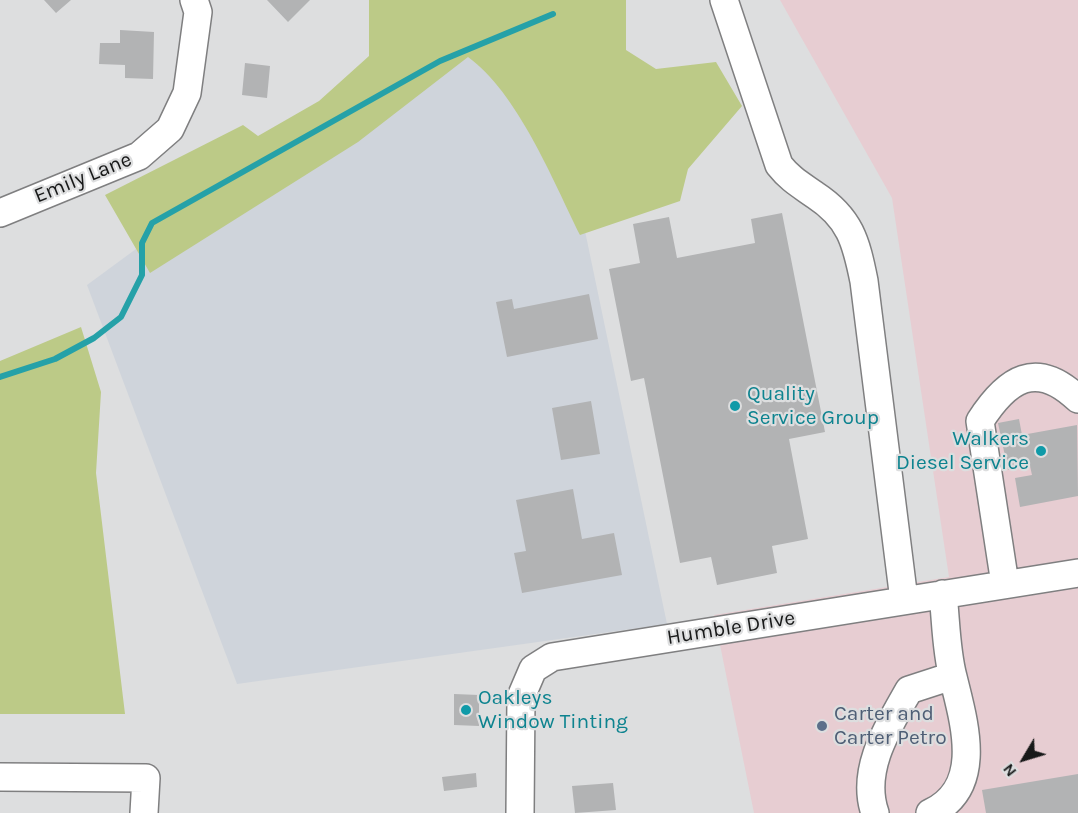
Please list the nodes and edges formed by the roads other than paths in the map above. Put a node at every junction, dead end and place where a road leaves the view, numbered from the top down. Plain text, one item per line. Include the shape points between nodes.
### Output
1 (194, 0) edge
2 (724, 0) edge
3 (0, 213) edge
4 (1078, 399) edge
5 (1078, 573) edge
6 (1005, 584) junction
7 (943, 594) junction
8 (904, 600) junction
9 (952, 676) junction
10 (0, 777) edge
11 (144, 813) edge
12 (520, 813) edge
13 (875, 813) edge
14 (930, 813) edge

1 - 3 street, Emily Lane via 198,12 187,93 170,129 139,156
2 - 8 street via 779,165 791,180 843,217 856,242
4 - 6 street via 1042,376 1022,378 993,400 980,421
5 - 6 street, Humble Drive
6 - 7 street, Humble Drive
7 - 8 street, Humble Drive
7 - 9 street
8 - 12 street, Humble Drive via 552,657 533,669 521,696
9 - 13 street via 909,690 879,743 869,796
9 - 14 street via 965,721 966,769 964,780 942,808
10 - 11 street via 146,778

